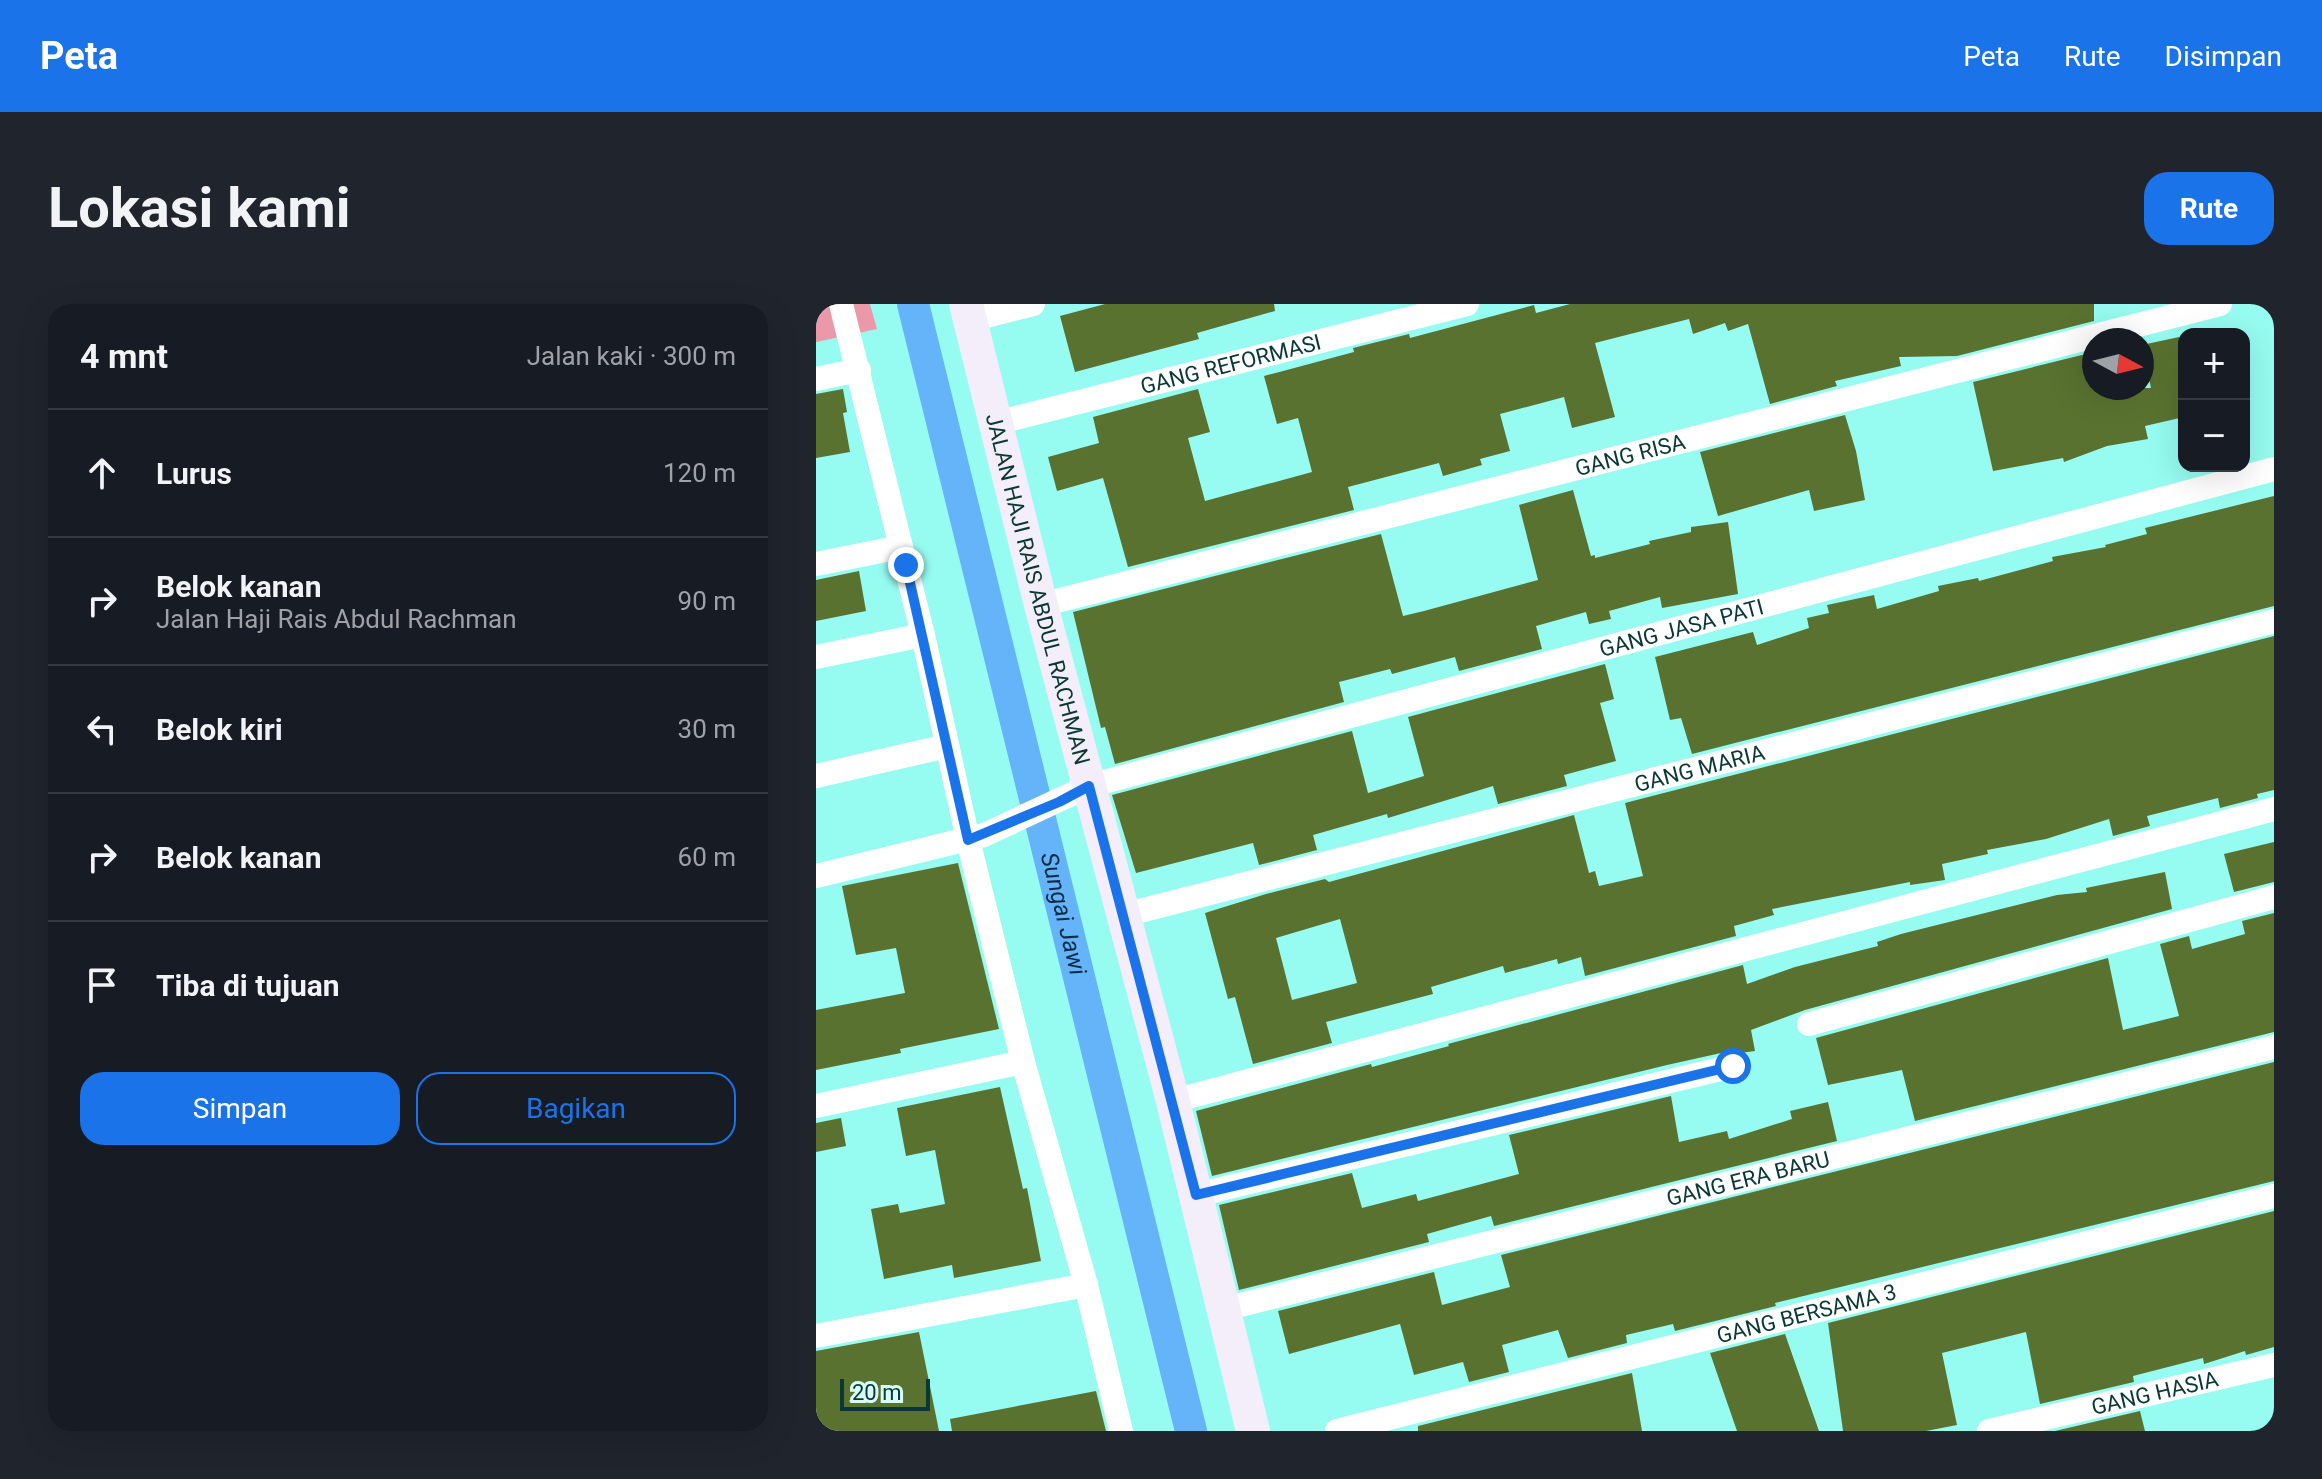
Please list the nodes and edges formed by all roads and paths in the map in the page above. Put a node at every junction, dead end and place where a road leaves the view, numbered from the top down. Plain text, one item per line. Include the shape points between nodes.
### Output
1 (841, 304) edge
2 (1033, 304) edge
3 (1467, 304) edge
4 (2220, 304) edge
5 (968, 312) edge
6 (859, 370) junction
7 (816, 379) edge
8 (996, 423) junction
9 (2274, 469) edge
10 (901, 547) junction
11 (816, 564) edge
12 (1041, 605) junction
13 (2274, 621) edge
14 (923, 635) junction
15 (816, 657) edge
16 (947, 746) junction
17 (816, 776) edge
18 (1089, 786) junction
19 (2274, 809) edge
20 (976, 837) junction
21 (816, 876) edge
22 (2274, 897) edge
23 (1124, 915) junction
24 (1809, 1024) dead end
25 (2274, 1047) edge
26 (1023, 1062) junction
27 (1733, 1066) dead end
28 (1173, 1101) junction
29 (816, 1106) edge
30 (1196, 1195) junction
31 (2274, 1196) edge
32 (1086, 1285) junction
33 (1224, 1309) junction
34 (816, 1336) edge
35 (2274, 1365) edge
36 (1121, 1431) edge
37 (1253, 1431) edge
38 (1337, 1431) edge
39 (1989, 1431) edge

1 - 6 street
2 - 5 street
3 - 8 street, GANG REFORMASI
4 - 12 street, GANG RISA
5 - 8 street, JALAN HAJI RAIS ABDUL RACHMAN
6 - 7 street
6 - 10 street
8 - 12 street, JALAN HAJI RAIS ABDUL RACHMAN
9 - 18 street, GANG JASA PATI
10 - 11 street
10 - 14 street
12 - 18 street, JALAN HAJI RAIS ABDUL RACHMAN
13 - 23 street, GANG MARIA
14 - 15 street
14 - 16 street
16 - 17 street
16 - 20 street
18 - 20 street, GANG JASA PATI
18 - 23 street, JALAN HAJI RAIS ABDUL RACHMAN
19 - 28 street
20 - 21 street, GANG JASA PATI
20 - 26 street
22 - 24 street
23 - 28 street, JALAN HAJI RAIS ABDUL RACHMAN
25 - 33 street, GANG ERA BARU
26 - 29 street
26 - 32 street
27 - 30 street
28 - 30 street, JALAN HAJI RAIS ABDUL RACHMAN
30 - 33 street, JALAN HAJI RAIS ABDUL RACHMAN
31 - 38 street, GANG BERSAMA 3
32 - 34 street
32 - 36 street
33 - 37 street, JALAN HAJI RAIS ABDUL RACHMAN
35 - 39 street, GANG HASIA

